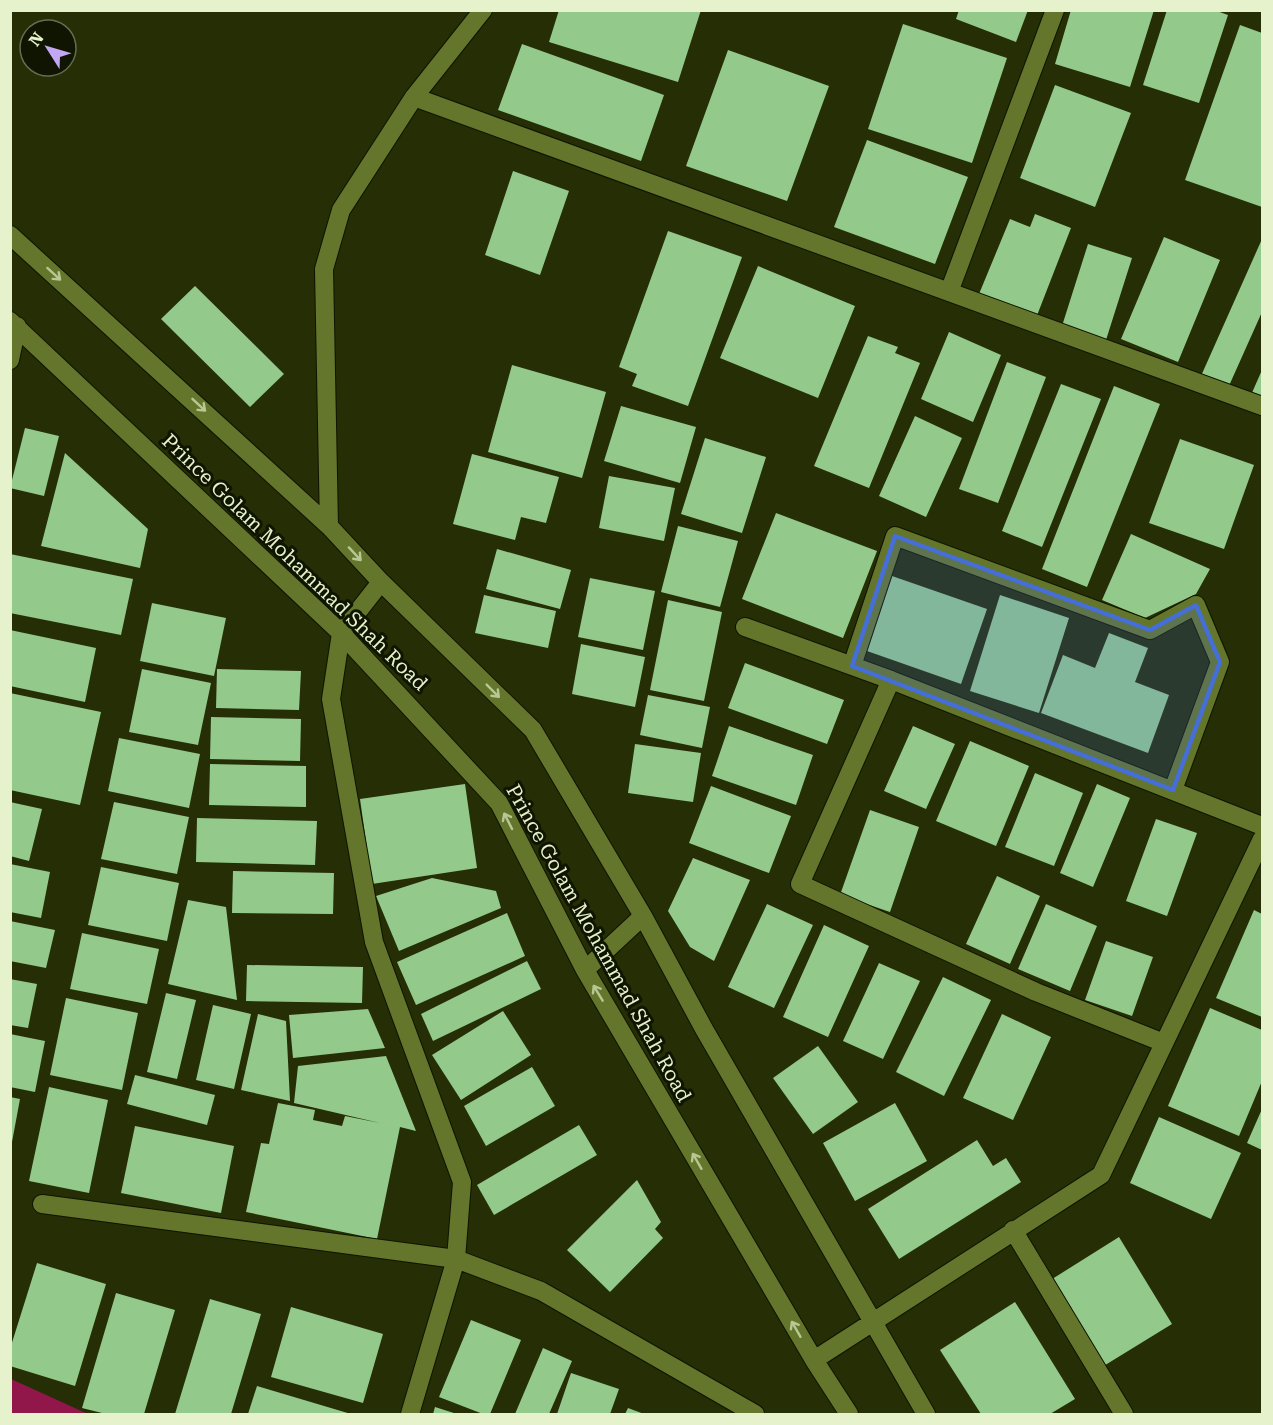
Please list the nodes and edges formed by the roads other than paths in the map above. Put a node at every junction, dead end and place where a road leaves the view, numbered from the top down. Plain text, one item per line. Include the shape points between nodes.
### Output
1 (483, 10) edge
2 (1055, 10) edge
3 (414, 97) junction
4 (10, 235) edge
5 (949, 292) junction
6 (14, 324) edge
7 (10, 360) edge
8 (1263, 406) edge
9 (329, 526) junction
10 (381, 582) junction
11 (745, 627) dead end
12 (341, 633) junction
13 (852, 666) junction
14 (891, 680) junction
15 (1173, 790) junction
16 (1263, 826) edge
17 (1263, 839) edge
18 (644, 916) junction
19 (585, 970) junction
20 (1164, 1043) junction
21 (42, 1204) dead end
22 (1013, 1230) junction
23 (456, 1259) junction
24 (874, 1323) junction
25 (814, 1360) junction
26 (410, 1414) edge
27 (755, 1414) edge
28 (849, 1414) edge
29 (926, 1414) edge
30 (1124, 1414) edge

1 - 3 street
2 - 5 street
3 - 5 street
3 - 9 street via 340,210 324,269
4 -> 9 street
5 - 8 street
6 - 7 street
6 - 12 street, Prince Golam Mohammad Shah Road
9 -> 10 street
10 - 12 street
10 -> 18 street via 533,730
11 - 13 street
19 -> 12 street, Prince Golam Mohammad Shah Road via 499,803
12 - 23 street via 331,699 374,942 462,1182
13 - 14 street
13 - 15 street via 895,536 1150,630 1196,605 1220,662
14 - 15 street
14 - 20 street via 800,884 1036,992
15 - 16 street
17 - 20 street
18 - 19 street
18 - 24 street via 704,1029
25 -> 19 street, Prince Golam Mohammad Shah Road
20 - 22 street via 1101,1174
21 - 23 street
22 - 24 street
22 - 30 street
23 - 26 street
23 - 27 street via 541,1291
24 - 25 street
24 - 29 street
25 - 28 street, Prince Golam Mohammad Shah Road

